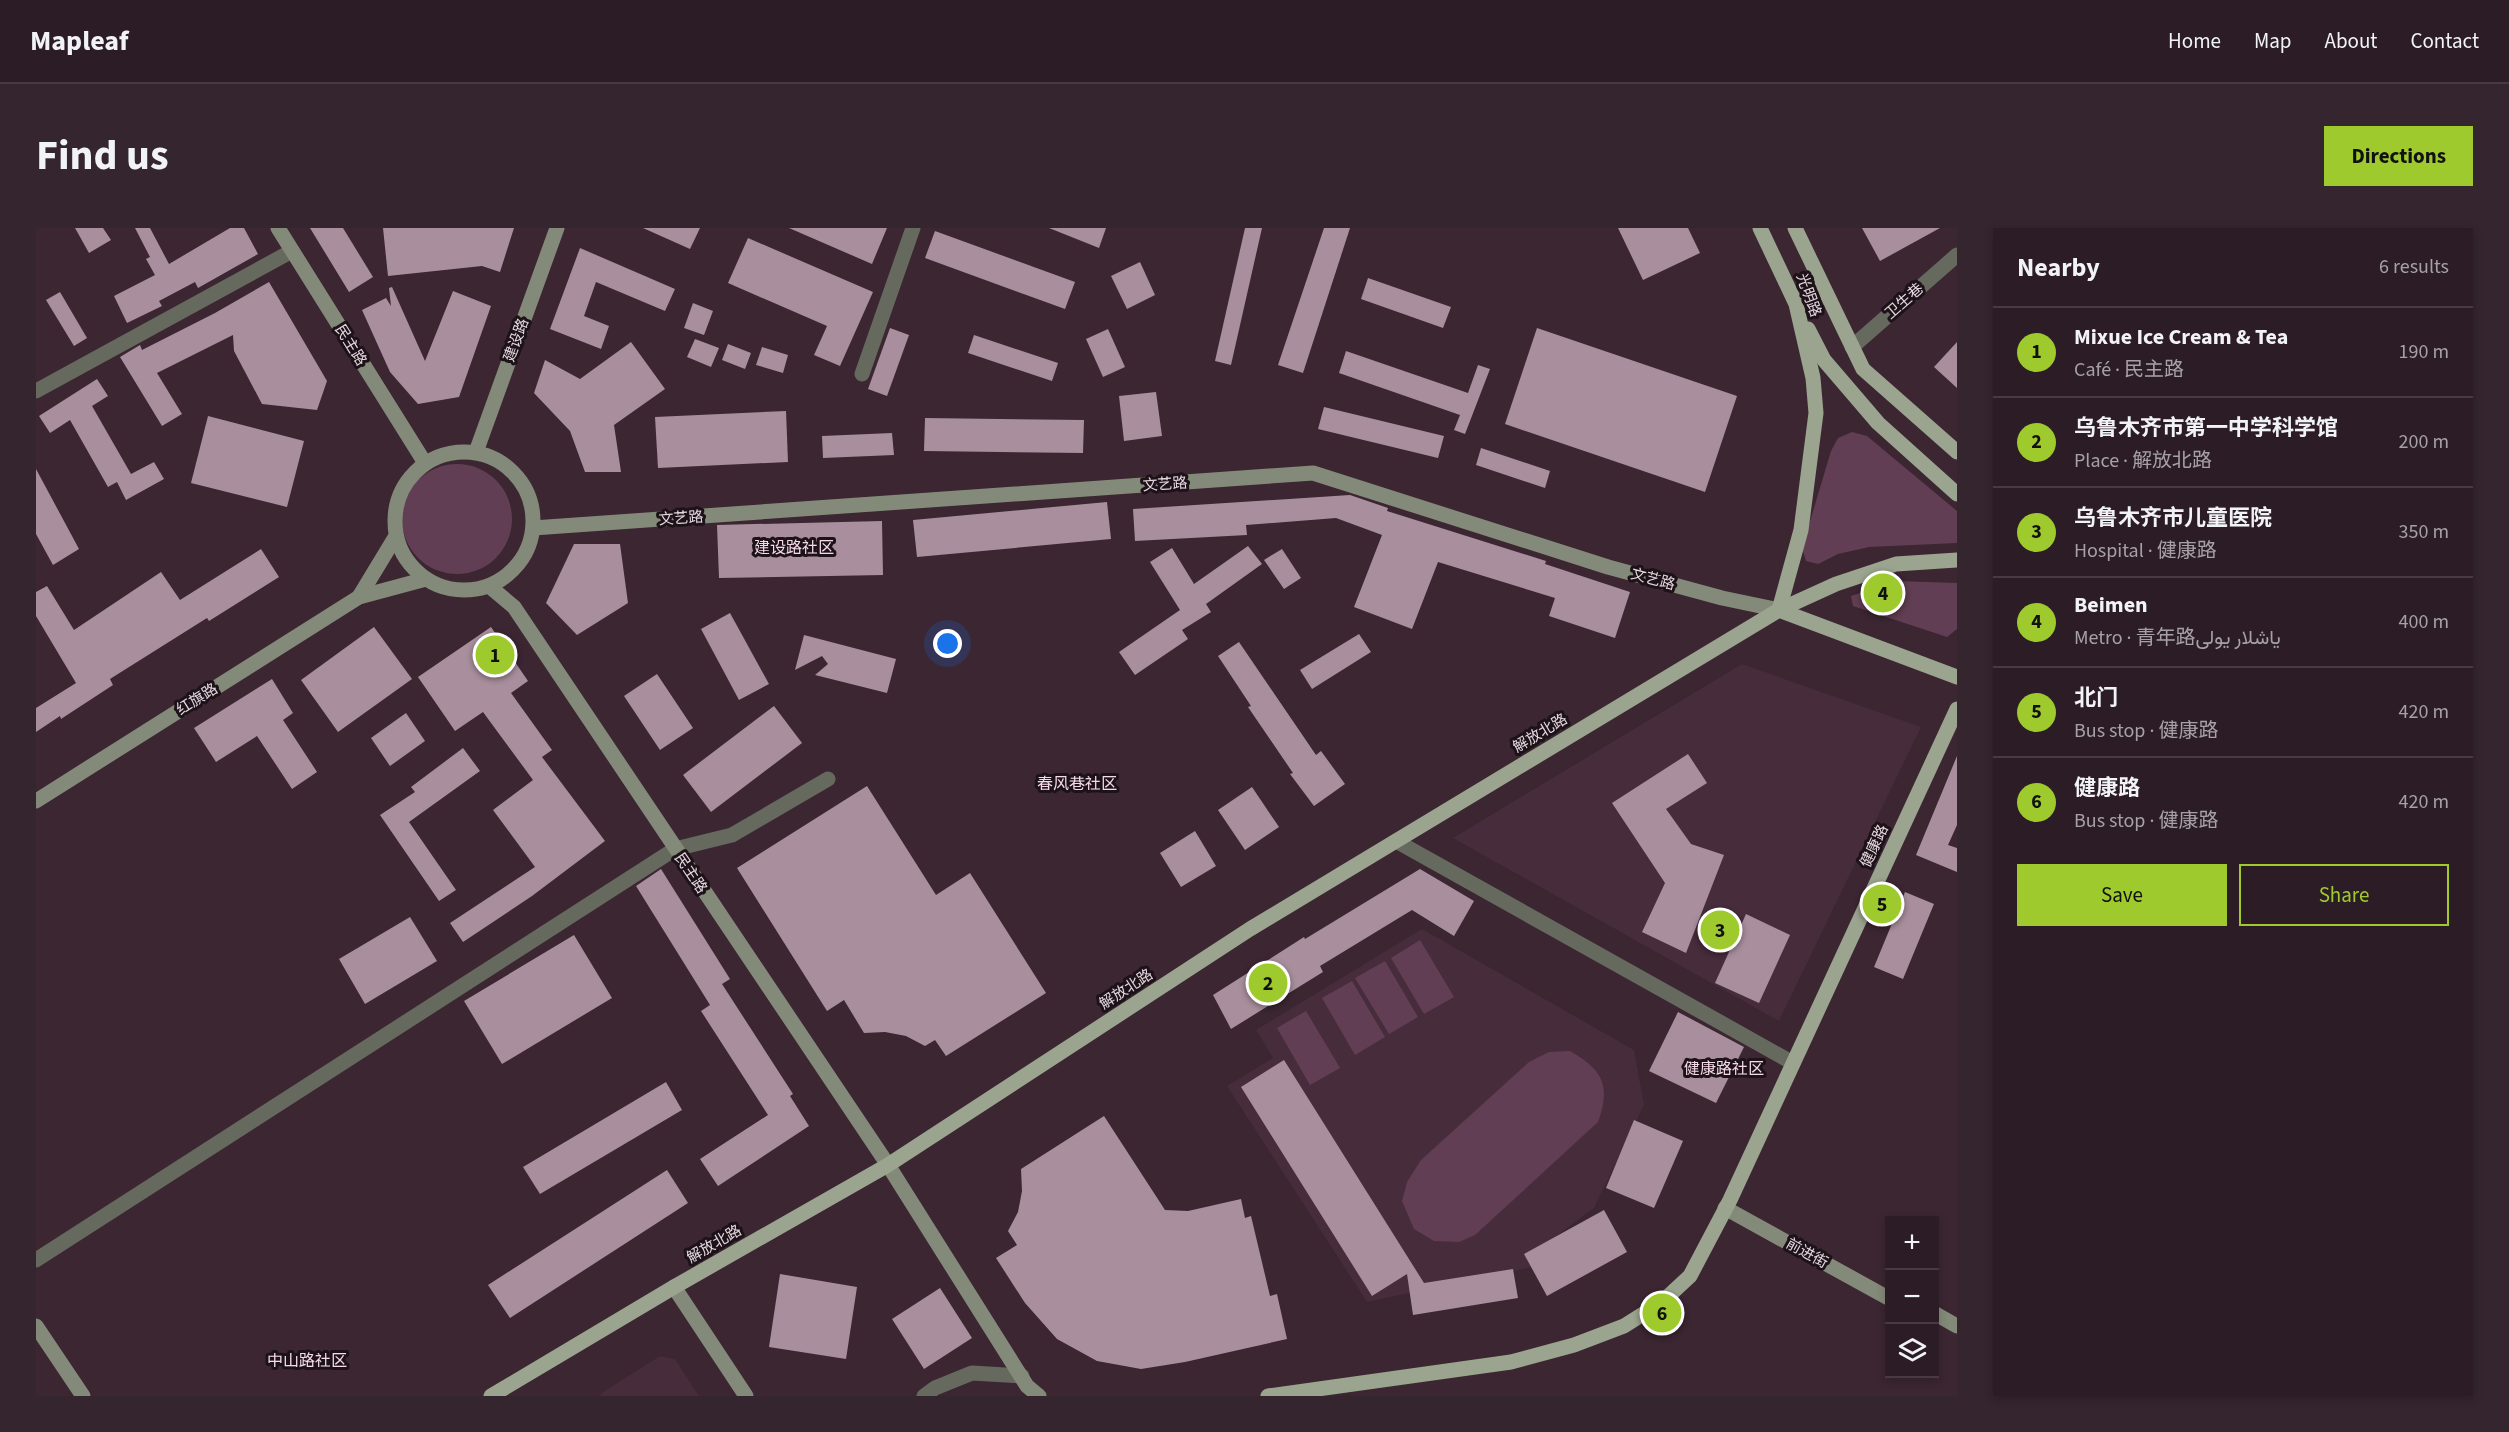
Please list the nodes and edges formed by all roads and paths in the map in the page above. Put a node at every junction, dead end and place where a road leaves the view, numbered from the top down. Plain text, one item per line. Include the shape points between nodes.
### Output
1 (278, 228) edge
2 (557, 228) edge
3 (914, 228) edge
4 (1760, 228) edge
5 (1795, 228) edge
6 (292, 251) junction
7 (1957, 255) edge
8 (1796, 304) junction
9 (1852, 347) junction
10 (862, 374) dead end
11 (36, 391) edge
12 (476, 452) junction
13 (1957, 452) edge
14 (425, 463) junction
15 (1957, 494) edge
16 (533, 528) junction
17 (396, 536) junction
18 (1957, 560) edge
19 (426, 579) junction
20 (489, 586) junction
21 (359, 597) junction
22 (1779, 610) junction
23 (1957, 677) edge
24 (1957, 709) edge
25 (828, 779) dead end
26 (36, 801) edge
27 (1396, 841) junction
28 (675, 849) junction
29 (1792, 1062) junction
30 (888, 1166) junction
31 (1728, 1204) junction
32 (36, 1260) edge
33 (1885, 1285) edge
34 (674, 1287) junction
35 (1885, 1296) edge
36 (1939, 1315) edge
37 (1937, 1324) edge
38 (36, 1326) edge
39 (1957, 1326) edge
40 (1957, 1336) edge
41 (1022, 1376) junction
42 (83, 1396) edge
43 (491, 1396) edge
44 (746, 1396) edge
45 (924, 1396) edge
46 (1038, 1396) edge
47 (1268, 1396) edge

1 - 6 street, 民主路
2 - 12 street, 建设路
3 - 10 street
4 - 8 main road, 光明路
5 - 9 main road, 光明路
6 - 11 street
6 - 14 street, 民主路
7 - 9 street, 卫生巷
8 - 15 main road via 1824,360 1878,423
8 - 22 main road, 光明路 via 1814,378 1816,413 1802,530
9 - 13 main road, 光明路 via 1863,369
12 - 14 street via 441,455
12 - 16 street via 512,471 525,488 532,507
14 - 17 street via 399,495
16 - 20 street via 519,563
16 - 22 street, 文艺路 via 1313,473 1608,567
17 - 19 street via 412,567
17 - 21 street
18 - 22 main road, 解放北路 via 1896,564 1836,584
19 - 20 street via 446,588
19 - 21 street
20 - 28 street, 民主路 via 514,607
21 - 26 street, 红旗路
22 - 23 main road
22 - 27 main road, 解放北路
24 - 29 main road, 健康路
25 - 28 street via 732,835
27 - 29 street
27 - 30 main road, 解放北路 via 1250,929
28 - 30 street, 民主路
28 - 32 street
29 - 31 main road, 健康路
30 - 34 main road, 解放北路
30 - 41 street, 民主路
31 - 33 street, 前进街
31 - 35 street, 前进街
31 - 47 main road, 健康路 via 1690,1276 1662,1302 1624,1326 1511,1362
34 - 43 main road, 解放北路
34 - 44 street
36 - 39 street
37 - 40 street
38 - 42 street
41 - 45 street via 972,1373
41 - 46 street, 民主路

